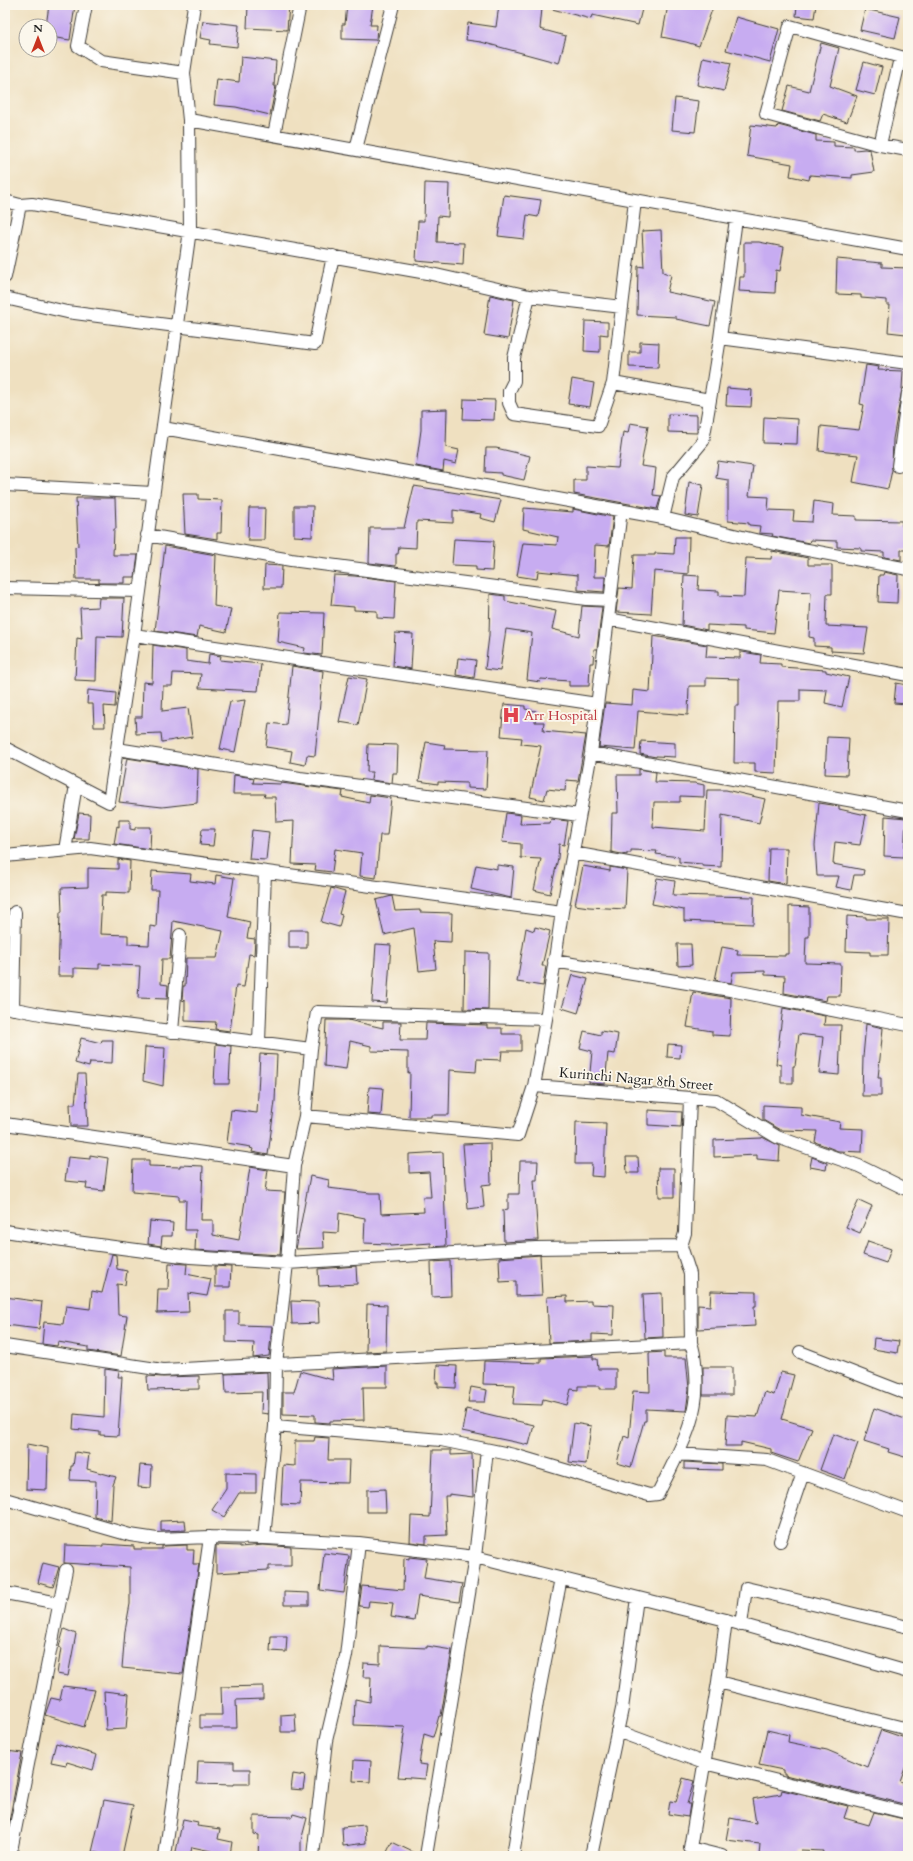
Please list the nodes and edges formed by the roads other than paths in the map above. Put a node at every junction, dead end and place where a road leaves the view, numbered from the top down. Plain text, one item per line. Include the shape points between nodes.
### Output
1 (86, 5) edge
2 (194, 5) edge
3 (300, 5) edge
4 (393, 5) edge
5 (904, 59) edge
6 (184, 73) junction
7 (189, 120) junction
8 (274, 135) junction
9 (880, 145) junction
10 (356, 149) junction
11 (908, 150) edge
12 (5, 201) edge
13 (635, 201) junction
14 (20, 205) junction
15 (736, 219) junction
16 (190, 230) junction
17 (908, 249) edge
18 (333, 256) junction
19 (5, 276) edge
20 (529, 296) junction
21 (5, 298) edge
22 (622, 307) junction
23 (177, 325) junction
24 (720, 338) junction
25 (908, 363) edge
26 (613, 383) junction
27 (908, 393) edge
28 (710, 400) junction
29 (162, 428) junction
30 (898, 466) dead end
31 (5, 485) edge
32 (153, 493) junction
33 (621, 510) junction
34 (663, 518) junction
35 (147, 535) junction
36 (908, 569) edge
37 (5, 588) edge
38 (140, 591) junction
39 (610, 600) junction
40 (608, 619) junction
41 (134, 635) junction
42 (908, 675) edge
43 (597, 704) junction
44 (5, 748) edge
45 (117, 749) junction
46 (591, 753) junction
47 (22, 756) junction
48 (5, 759) edge
49 (76, 785) junction
50 (908, 811) edge
51 (579, 815) junction
52 (65, 850) junction
53 (573, 853) junction
54 (5, 856) edge
55 (266, 872) junction
56 (15, 912) dead end
57 (562, 912) junction
58 (908, 914) edge
59 (180, 935) dead end
60 (554, 961) junction
61 (9, 1008) edge
62 (546, 1019) junction
63 (908, 1025) edge
64 (172, 1032) junction
65 (258, 1042) junction
66 (311, 1049) junction
67 (534, 1086) junction
68 (690, 1098) junction
69 (305, 1116) junction
70 (5, 1124) edge
71 (294, 1166) junction
72 (908, 1190) edge
73 (5, 1231) edge
74 (681, 1246) junction
75 (287, 1263) junction
76 (691, 1343) junction
77 (5, 1346) edge
78 (800, 1352) dead end
79 (276, 1364) junction
80 (908, 1394) edge
81 (275, 1426) junction
82 (487, 1450) junction
83 (678, 1454) junction
84 (803, 1473) junction
85 (5, 1499) edge
86 (908, 1512) edge
87 (210, 1537) junction
88 (264, 1538) junction
89 (780, 1541) dead end
90 (359, 1543) junction
91 (475, 1557) junction
92 (66, 1570) dead end
93 (561, 1578) junction
94 (5, 1593) edge
95 (637, 1598) junction
96 (59, 1603) junction
97 (726, 1620) junction
98 (741, 1625) junction
99 (908, 1627) edge
100 (908, 1672) edge
101 (718, 1682) junction
102 (908, 1729) edge
103 (617, 1731) junction
104 (704, 1763) junction
105 (908, 1813) edge
106 (10, 1856) edge
107 (166, 1856) edge
108 (313, 1856) edge
109 (426, 1856) edge
110 (513, 1856) edge
111 (591, 1856) edge
112 (722, 1856) edge

1 - 6 street via 78,46 102,61
2 - 6 street
3 - 8 street
4 - 10 street
5 - 9 street
5 - 9 street via 790,26 766,114
6 - 7 street
7 - 8 street
7 - 16 street
8 - 10 street
9 - 11 street
10 - 13 street
12 - 14 street
13 - 15 street
13 - 22 street
14 - 16 street via 32,204
14 - 19 street
15 - 17 street
15 - 24 street
16 - 18 street
16 - 23 street
18 - 20 street via 427,273
18 - 23 street via 315,344
20 - 22 street
20 - 26 street via 514,358 514,381 509,391 509,403 514,414 598,426
21 - 23 street via 67,312
22 - 26 street
23 - 29 street
24 - 25 street
24 - 28 street
26 - 28 street
27 - 30 street
28 - 34 street via 703,441 673,477
29 - 32 street
29 - 33 street
31 - 32 street
32 - 35 street
33 - 34 street
33 - 39 street
34 - 36 street via 755,540
35 - 38 street
35 - 39 street via 291,560
37 - 38 street
38 - 41 street
39 - 40 street
40 - 42 street
40 - 43 street
41 - 43 street
41 - 45 street
43 - 46 street
44 - 47 street
45 - 49 street via 109,802
45 - 51 street via 300,778
46 - 50 street
46 - 51 street
47 - 48 street
47 - 49 street
49 - 52 street
51 - 53 street
52 - 54 street
52 - 55 street via 90,848
53 - 57 street
53 - 58 street
55 - 57 street
55 - 65 street
56 - 61 street
57 - 60 street
59 - 64 street
60 - 62 street
60 - 63 street via 730,990
61 - 64 street
62 - 66 street via 317,1012
62 - 67 street
64 - 65 street
65 - 66 street
66 - 69 street
67 - 68 street, Kurinchi Nagar 8th Street
67 - 69 street via 518,1135
68 - 72 street, Kurinchi Nagar 8th Street via 716,1100 777,1137 859,1166
68 - 74 street via 685,1233
69 - 71 street
70 - 71 street
71 - 75 street
73 - 75 street via 190,1257
74 - 75 street via 536,1248
74 - 76 street via 690,1274
75 - 79 street
76 - 79 street
76 - 83 street via 695,1352 698,1392 693,1418
77 - 79 street via 163,1370
78 - 80 street
79 - 81 street
81 - 82 street via 441,1440
81 - 88 street
82 - 83 street via 514,1455 649,1495 658,1494
82 - 91 street
83 - 84 street via 767,1460
84 - 86 street
84 - 89 street
85 - 87 street via 130,1535 157,1539
87 - 88 street
87 - 107 street
88 - 90 street
90 - 91 street
90 - 108 street via 346,1656 326,1741
91 - 93 street
91 - 109 street
92 - 96 street
93 - 95 street
93 - 110 street via 537,1702
94 - 96 street
95 - 97 street
95 - 103 street
96 - 106 street
97 - 98 street
97 - 101 street
98 - 99 street via 746,1588
98 - 100 street
101 - 102 street
101 - 104 street
103 - 104 street
103 - 111 street
104 - 105 street
104 - 112 street via 690,1848

